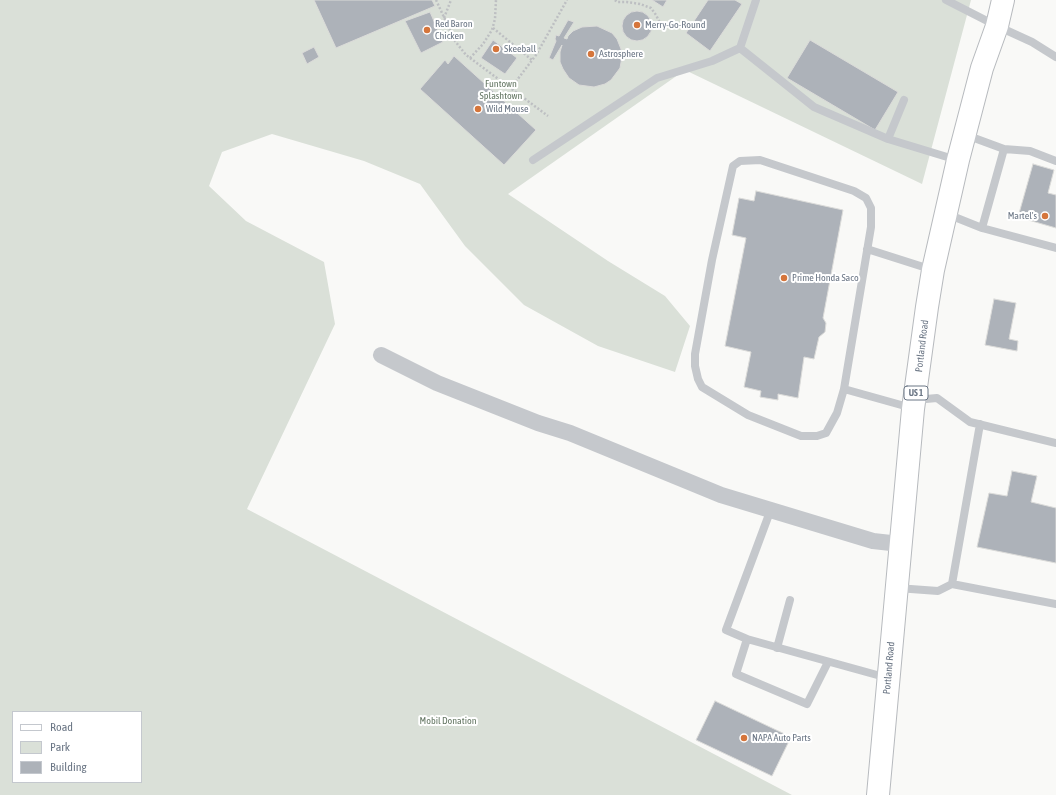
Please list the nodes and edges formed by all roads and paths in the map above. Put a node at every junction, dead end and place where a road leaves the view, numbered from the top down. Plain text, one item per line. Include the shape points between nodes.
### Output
1 (436, 0) edge
2 (451, 0) edge
3 (496, 0) edge
4 (567, 0) edge
5 (614, 0) edge
6 (756, 0) edge
7 (946, 0) edge
8 (1003, 0) edge
9 (630, 1) edge
10 (444, 18) junction
11 (660, 23) dead end
12 (997, 26) junction
13 (493, 28) junction
14 (740, 48) junction
15 (1056, 57) edge
16 (470, 58) junction
17 (532, 60) junction
18 (511, 88) junction
19 (904, 100) dead end
20 (548, 116) dead end
21 (965, 135) junction
22 (888, 139) junction
23 (1004, 149) junction
24 (533, 160) dead end
25 (958, 160) junction
26 (1056, 161) edge
27 (946, 213) junction
28 (982, 228) junction
29 (1056, 248) edge
30 (867, 249) junction
31 (933, 270) junction
32 (381, 355) dead end
33 (844, 389) junction
34 (914, 404) junction
35 (980, 424) junction
36 (1056, 443) edge
37 (771, 509) junction
38 (900, 544) junction
39 (952, 584) junction
40 (896, 588) junction
41 (790, 600) dead end
42 (1056, 604) edge
43 (747, 639) junction
44 (777, 648) junction
45 (828, 662) junction
46 (888, 678) junction
47 (878, 795) edge

1 - 10 path
2 - 10 path
3 - 13 path
4 - 17 path
5 - 9 path
6 - 14 lane
7 - 12 lane
8 - 12 main road, Portland Road / US 1
9 - 11 path via 651,8
10 - 16 path via 455,41
12 - 15 lane via 1032,42
12 - 21 main road, Portland Road / US 1 via 982,68
13 - 16 path
13 - 17 path
14 - 22 lane via 814,106
14 - 24 lane via 712,61 657,78
16 - 18 path
17 - 18 path
18 - 20 path
19 - 22 lane
21 - 23 lane
21 - 25 main road, Portland Road / US 1
22 - 25 lane
23 - 26 lane via 1030,151
23 - 28 lane
25 - 27 main road, Portland Road / US 1
27 - 28 lane
27 - 31 main road, Portland Road / US 1
28 - 29 lane
30 - 31 lane
30 - 33 lane
30 - 33 lane via 870,208 866,198 854,191 760,160 740,161 733,166 695,354 698,379 702,387 748,415 801,436 826,433 837,413
31 - 34 main road, Portland Road / US 1
32 - 37 street via 437,383 530,420 570,433 721,495
33 - 34 lane
34 - 35 lane via 938,398 970,422
34 - 38 main road, Portland Road / US 1
35 - 36 lane
35 - 39 lane
37 - 38 street via 873,541
37 - 43 lane via 726,630
38 - 40 main road, Portland Road / US 1
39 - 40 lane via 938,591
39 - 42 lane
40 - 46 main road, Portland Road / US 1
41 - 44 lane
43 - 44 lane
43 - 45 lane via 736,674 807,704
44 - 45 lane
45 - 46 lane
46 - 47 main road, Portland Road / US 1

